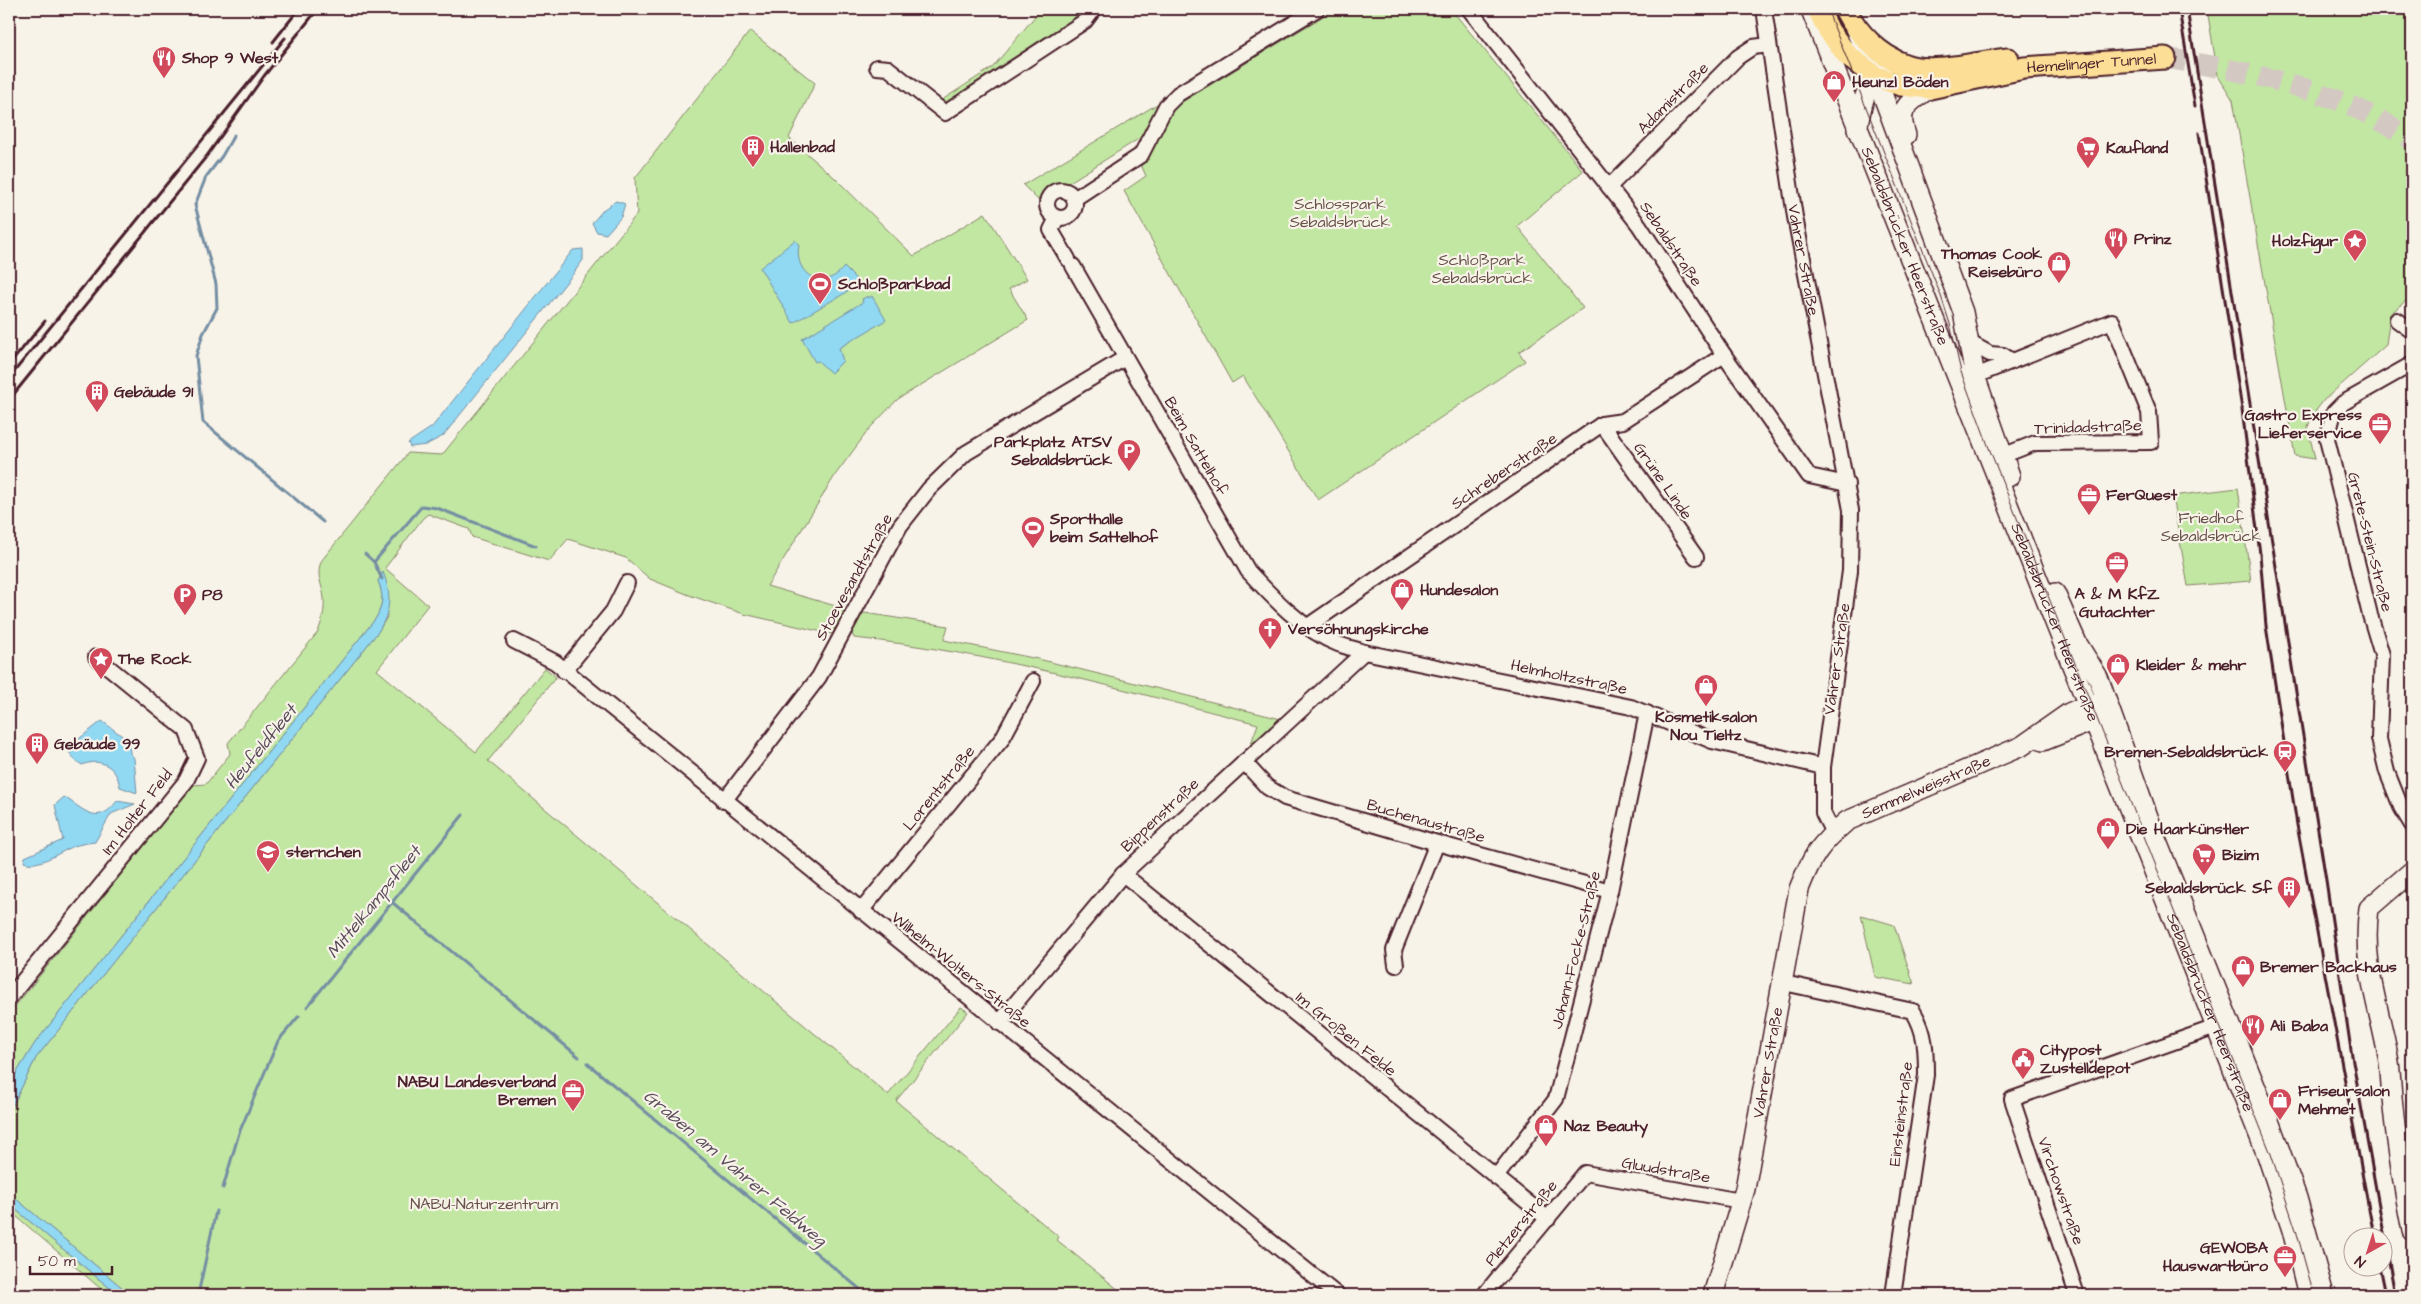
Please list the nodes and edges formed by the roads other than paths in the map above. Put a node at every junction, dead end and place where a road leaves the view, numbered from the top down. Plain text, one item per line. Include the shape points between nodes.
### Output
1 (1094, 9) edge
2 (1317, 9) edge
3 (1469, 9) edge
4 (1764, 9) edge
5 (1810, 9) edge
6 (1818, 9) edge
7 (1849, 17) edge
8 (1769, 46) junction
9 (1905, 65) junction
10 (878, 66) dead end
11 (1876, 77) junction
12 (1930, 88) junction
13 (1857, 129) junction
14 (1609, 187) junction
15 (1921, 196) junction
16 (1074, 199) junction
17 (1057, 218) junction
18 (2397, 320) dead end
19 (2412, 331) edge
20 (1970, 343) junction
21 (1724, 355) junction
22 (1125, 358) junction
23 (2012, 361) junction
24 (2412, 364) edge
25 (1966, 380) junction
26 (1602, 424) junction
27 (2002, 456) junction
28 (1847, 484) junction
29 (1696, 557) dead end
30 (627, 583) dead end
31 (1308, 626) junction
32 (514, 641) dead end
33 (1364, 652) junction
34 (96, 657) dead end
35 (2067, 658) junction
36 (564, 671) junction
37 (1033, 681) dead end
38 (2107, 703) junction
39 (1646, 713) junction
40 (2069, 713) junction
41 (2090, 713) junction
42 (2022, 746) junction
43 (1244, 762) junction
44 (1823, 767) junction
45 (724, 801) junction
46 (2412, 825) edge
47 (1833, 833) junction
48 (1437, 843) junction
49 (2412, 871) edge
50 (1123, 874) junction
51 (1610, 891) junction
52 (861, 911) junction
53 (1396, 965) dead end
54 (1784, 983) junction
55 (9, 998) edge
56 (1000, 1023) junction
57 (2216, 1027) junction
58 (1585, 1173) joint
59 (1496, 1178) junction
60 (1741, 1202) junction
61 (1548, 1219) junction
62 (2412, 1231) edge
63 (1337, 1295) edge
64 (1484, 1295) edge
65 (1713, 1295) edge
66 (1893, 1295) edge
67 (2078, 1295) edge
68 (2308, 1295) edge
69 (2324, 1295) edge

1 - 10 street via 1085,21 945,113 888,68
2 - 16 street via 1178,94 1166,106 1141,155
3 - 14 street, Sebaldstraße
4 - 8 street, Vahrer Straße
5 - 13 main road, Sebaldsbrücker Heerstraße
6 - 11 main road, Hemelinger Tunnel via 1838,45
7 - 9 main road, Hemelinger Tunnel via 1878,49
7 - 11 main road, Sebaldsbrücker Heerstraße
8 - 14 street, Adamistraße via 1753,47 1738,57
8 - 28 street, Vahrer Straße via 1795,217
9 - 11 main road
9 - 12 main road, Hemelinger Tunnel via 1944,67 2089,51 2165,58 2024,68
11 - 12 main road, Hemelinger Tunnel via 1901,85
11 - 13 main road via 1866,92
11 - 15 main road, Sebaldsbrücker Heerstraße
12 - 15 main road via 1909,103 1901,119 1923,178
13 - 25 main road, Sebaldsbrücker Heerstraße
14 - 21 street, Sebaldstraße via 1639,225
15 - 20 main road, Sebaldsbrücker Heerstraße via 1963,312
16 - 17 street via 1072,214
16 - 17 street via 1065,191 1050,196 1048,208
17 - 22 street, Beim Sattelhof via 1052,230
18 - 19 street
20 - 23 street
20 - 25 main road, Sebaldsbrücker Heerstraße
21 - 26 street, Schreberstraße via 1623,421
21 - 28 street, Sebaldstraße via 1809,476
22 - 31 street, Beim Sattelhof via 1248,571 1271,596
22 - 45 street, Stoevesandtstraße via 966,453 929,488 900,526 819,677
23 - 25 street, Trinidadstraße
23 - 27 street, Trinidadstraße via 2112,321 2149,412 2151,442 2035,443
24 - 46 street, Grete-Stein-Straße via 2343,403 2334,412 2327,439 2382,655 2379,739 2387,772
25 - 27 main road, Sebaldsbrücker Heerstraße
25 - 35 main road, Sebaldsbrücker Heerstraße
26 - 29 street, Grüne Linde
26 - 31 street, Schreberstraße
27 - 38 main road, Sebaldsbrücker Heerstraße via 2059,603 2077,643 2098,677
28 - 44 street, Vahrer Straße via 1852,539 1850,571
30 - 36 street via 613,611
31 - 33 street, Helmholtzstraße via 1337,644
32 - 36 street, Wilhelm-Wolters-Straße via 547,657
33 - 39 street, Helmholtzstraße via 1631,707
33 - 43 street, Bippenstraße
34 - 55 street, Im Holter Feld via 186,730 197,758 180,788
35 - 40 main road via 2064,669 2071,699
35 - 41 main road, Sebaldsbrücker Heerstraße
36 - 45 street, Wilhelm-Wolters-Straße
37 - 52 street, Lorentstraße via 1002,739
38 - 41 main road, Semmelweisstraße
38 - 69 main road, Sebaldsbrücker Heerstraße via 2159,847 2291,1180
39 - 44 street, Helmholtzstraße via 1712,741
39 - 51 street, Johann-Focke-Straße
40 - 41 main road, Semmelweisstraße
40 - 42 main road, Semmelweisstraße
41 - 42 main road, Semmelweisstraße via 2033,745
41 - 57 main road, Sebaldsbrücker Heerstraße
42 - 47 main road, Semmelweisstraße via 1847,821
43 - 48 street, Buchenaustraße via 1267,787 1284,798
43 - 50 street, Bippenstraße
44 - 47 street, Vahrer Straße via 1823,813
45 - 52 street, Wilhelm-Wolters-Straße
47 - 54 main road, Vahrer Straße via 1812,858 1799,889
48 - 51 street, Buchenaustraße
48 - 53 street via 1394,950
49 - 62 main road via 2369,908 2367,959 2377,1012 2374,1038 2393,1107
50 - 56 street, Bippenstraße
50 - 59 street, Im Großen Felde
51 - 59 street, Johann-Focke-Straße via 1556,1098
52 - 56 street, Wilhelm-Wolters-Straße
54 - 60 main road, Vahrer Straße
54 - 66 street, Einsteinstraße via 1913,1011 1922,1025 1926,1075
56 - 63 street, Wilhelm-Wolters-Straße
57 - 67 street, Virchowstraße via 2012,1099
57 - 68 main road, Sebaldsbrücker Heerstraße via 2282,1196
58 - 60 street, Gluudstraße
58 - 61 street, Pletzerstraße
59 - 61 street, Im Großen Felde
60 - 65 main road, Vahrer Straße
61 - 64 street, Pletzerstraße

